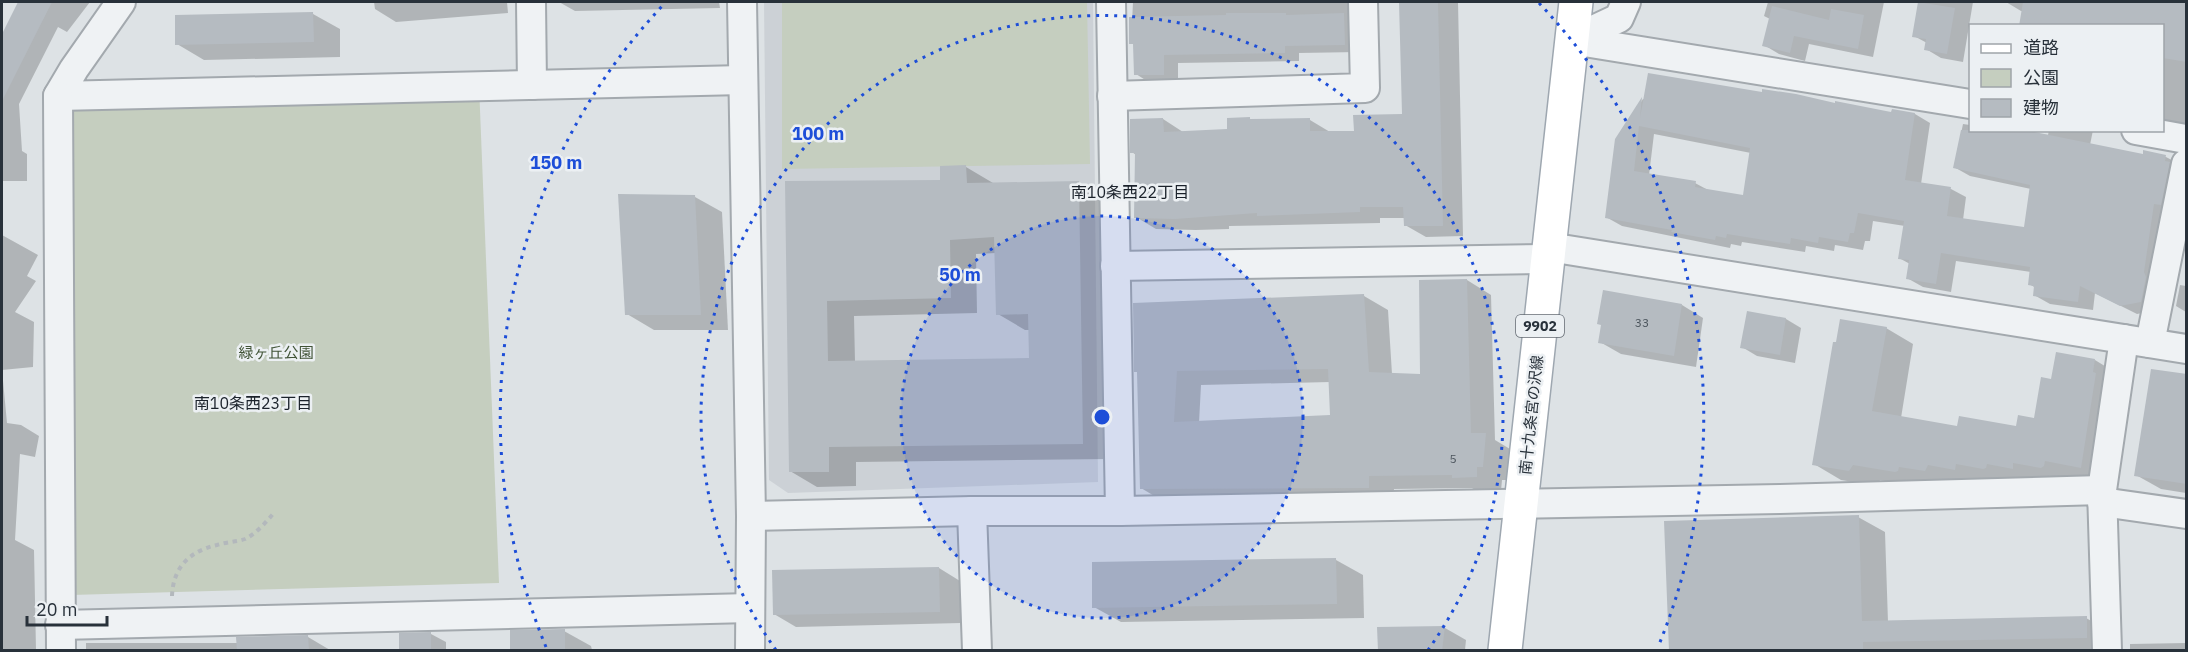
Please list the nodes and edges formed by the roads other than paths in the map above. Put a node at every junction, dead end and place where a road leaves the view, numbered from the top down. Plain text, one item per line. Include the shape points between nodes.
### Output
1 (122, 2) edge
2 (531, 2) edge
3 (742, 2) edge
4 (1111, 2) edge
5 (1363, 2) edge
6 (1576, 2) edge
7 (1626, 2) edge
8 (1572, 40) junction
9 (743, 80) junction
10 (532, 85) junction
11 (58, 96) junction
12 (1112, 96) junction
13 (1969, 104) edge
14 (2147, 132) edge
15 (2187, 139) edge
16 (2187, 164) edge
17 (1548, 253) junction
18 (1115, 266) junction
19 (2137, 341) junction
20 (2187, 349) edge
21 (2102, 496) junction
22 (1521, 503) junction
23 (972, 511) junction
24 (1120, 511) junction
25 (2187, 514) edge
26 (751, 516) junction
27 (750, 608) junction
28 (60, 638) edge
29 (750, 651) edge
30 (977, 651) edge
31 (1505, 651) edge
32 (2107, 651) edge

1 - 11 street
2 - 10 street
3 - 9 street
4 - 12 street
5 - 12 street via 1365,88
6 - 8 main road, 南十九条宮の沢線 / 9902
7 - 8 street via 1618,18
8 - 13 street
8 - 17 main road, 南十九条宮の沢線 / 9902
9 - 10 street
9 - 26 street
10 - 11 street
11 - 28 street
12 - 18 street
14 - 15 street
16 - 19 street
17 - 18 street
17 - 19 street
17 - 22 main road, 南十九条宮の沢線 / 9902
18 - 24 street
19 - 20 street
19 - 21 street
21 - 22 street
21 - 25 street
21 - 32 street
22 - 24 street
22 - 31 main road, 南十九条宮の沢線 / 9902
23 - 24 street
23 - 26 street
23 - 30 street
26 - 27 street
27 - 28 street
27 - 29 street

